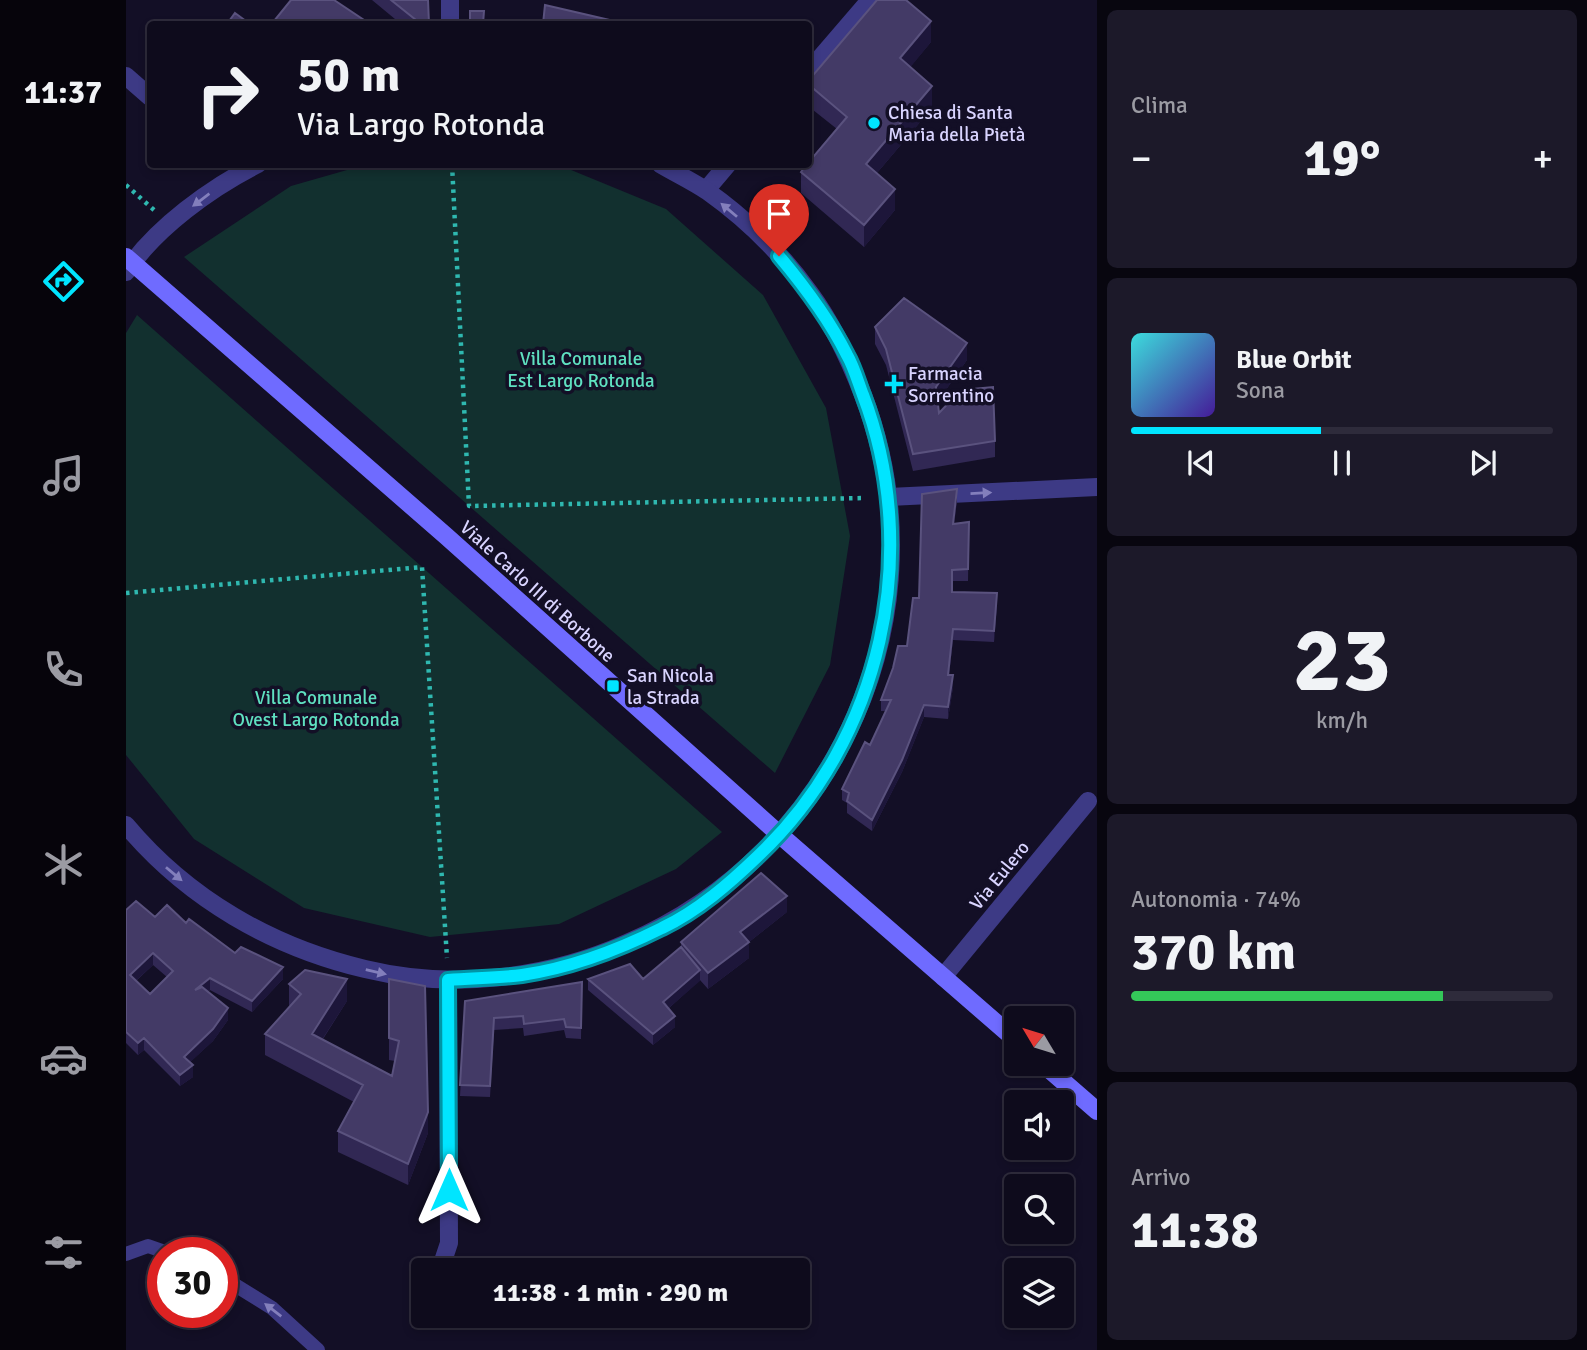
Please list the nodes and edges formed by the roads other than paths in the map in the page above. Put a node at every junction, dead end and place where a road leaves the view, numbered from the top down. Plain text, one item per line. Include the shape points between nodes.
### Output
1 (450, 0) edge
2 (870, 0) edge
3 (450, 21) edge
4 (812, 67) edge
5 (126, 76) edge
6 (147, 94) edge
7 (667, 168) edge
8 (725, 168) edge
9 (232, 169) edge
10 (706, 190) junction
11 (128, 264) edge
12 (1097, 487) edge
13 (889, 497) junction
14 (1088, 800) dead end
15 (127, 828) edge
16 (780, 835) junction
17 (943, 977) junction
18 (448, 980) junction
19 (1004, 1030) edge
20 (1058, 1076) edge
21 (1097, 1111) edge
22 (147, 1246) edge
23 (126, 1254) edge
24 (444, 1258) edge
25 (238, 1287) edge
26 (318, 1350) edge

1 - 3 street
2 - 4 street
5 - 6 street
7 - 10 street
8 - 10 street
9 -> 11 street
13 -> 10 street via 875,425 848,356 811,293 762,237
11 - 16 main road, Viale Carlo III di Borbone via 446,536
13 -> 12 street
13 - 16 street via 891,558 885,619 871,678 848,734 818,787
14 - 17 street, Via Eulero
15 -> 18 street via 170,872 219,909 272,939 329,961 388,975
16 - 17 main road, Viale Carlo III di Borbone
16 - 18 street via 726,886 664,928 595,957 523,975
17 - 19 main road, Viale Carlo III di Borbone
18 - 24 street via 449,1243
20 - 21 main road
22 - 23 lane
26 -> 25 lane via 272,1308

